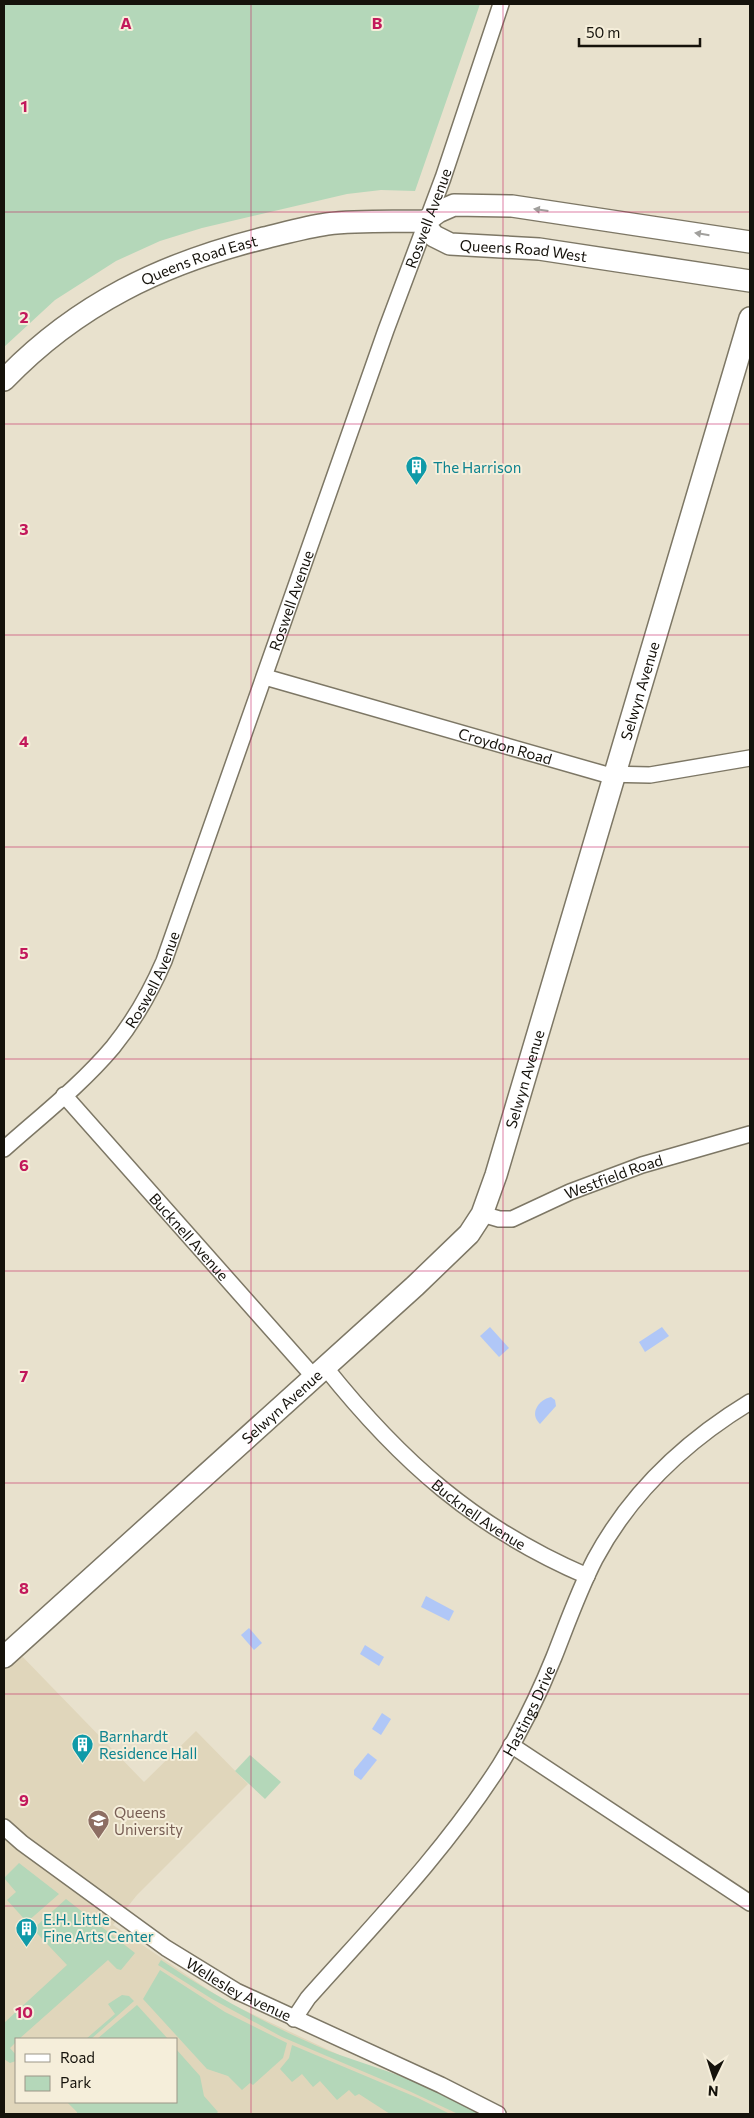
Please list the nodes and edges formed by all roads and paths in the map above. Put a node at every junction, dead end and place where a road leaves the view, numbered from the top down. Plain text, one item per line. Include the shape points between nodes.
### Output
1 (501, 4) edge
2 (426, 222) junction
3 (750, 242) edge
4 (750, 281) edge
5 (750, 318) edge
6 (4, 380) edge
7 (265, 677) junction
8 (750, 758) edge
9 (614, 775) junction
10 (64, 1095) junction
11 (750, 1134) edge
12 (4, 1149) edge
13 (482, 1214) junction
14 (320, 1372) junction
15 (750, 1402) edge
16 (587, 1576) junction
17 (4, 1657) edge
18 (511, 1745) junction
19 (4, 1827) edge
20 (750, 1903) edge
21 (294, 2019) junction
22 (498, 2114) edge

1 - 2 street, Roswell Avenue
3 -> 2 street via 512,206 454,205
2 - 4 street, Queens Road West via 434,236 450,244 539,249
2 - 6 street, Queens Road East via 319,226 189,261 88,308 45,340
2 - 7 street, Roswell Avenue
5 - 9 street, Selwyn Avenue
7 - 9 street, Croydon Road
7 - 10 street, Roswell Avenue via 158,975 113,1047
8 - 9 street, Croydon Road via 650,775
9 - 13 street, Selwyn Avenue
10 - 12 street, Roswell Avenue
10 - 14 street, Bucknell Avenue
11 - 13 street, Westfield Road via 642,1165 570,1192 512,1219 499,1220
13 - 14 street, Selwyn Avenue via 462,1241
14 - 16 street, Bucknell Avenue via 436,1485 471,1512
14 - 17 street, Selwyn Avenue
15 - 16 street, Hastings Drive via 711,1428 657,1474 622,1517
16 - 18 street, Hastings Drive via 545,1677
18 - 20 street
18 - 21 street, Hastings Drive via 439,1851 308,1998
19 - 21 street, Wellesley Avenue via 181,1958 236,1991
21 - 22 street, Wellesley Avenue

